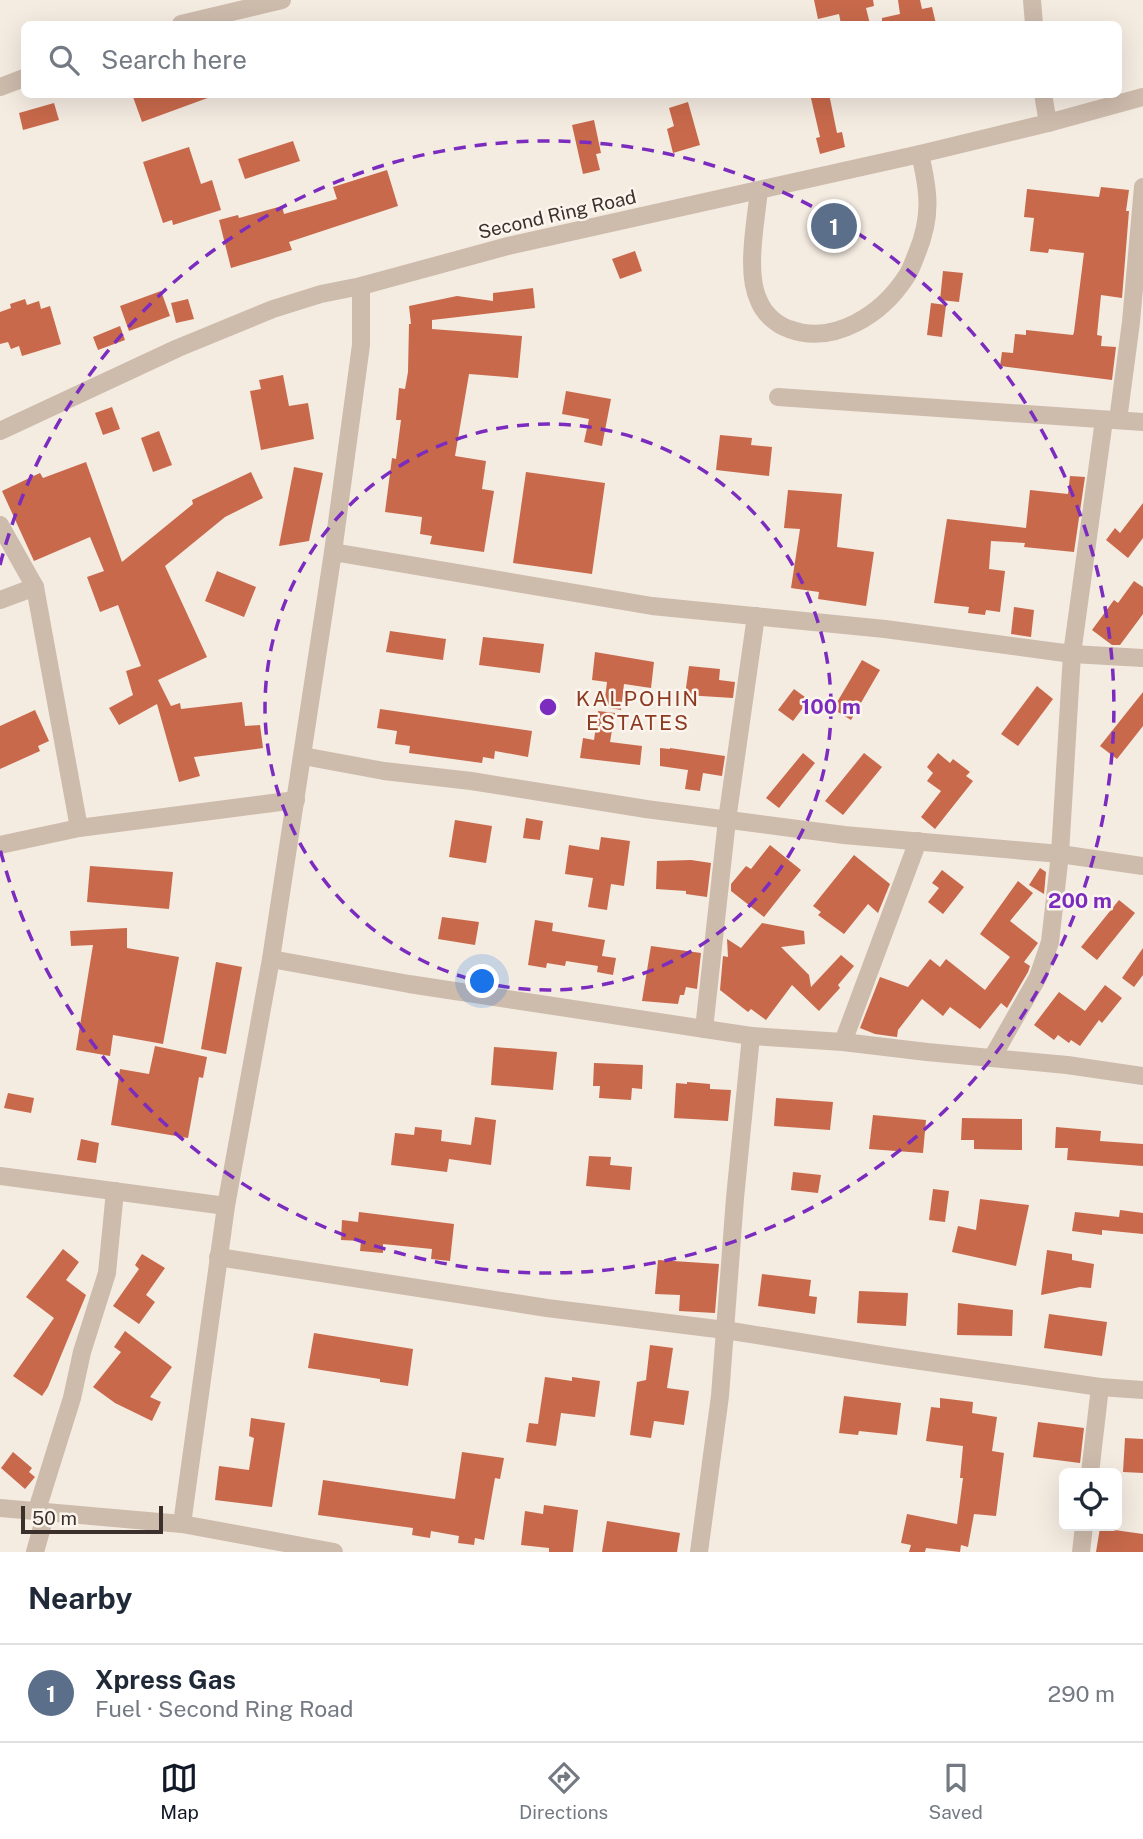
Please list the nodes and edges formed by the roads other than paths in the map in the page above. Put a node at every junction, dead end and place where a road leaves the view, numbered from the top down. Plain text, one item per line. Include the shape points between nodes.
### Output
1 (282, 0) edge
2 (1032, 0) edge
3 (194, 21) edge
4 (1034, 21) edge
5 (21, 79) edge
6 (0, 87) edge
7 (1143, 97) edge
8 (1044, 98) edge
9 (1048, 123) junction
10 (920, 154) junction
11 (1143, 187) edge
12 (759, 190) junction
13 (361, 286) junction
14 (778, 397) dead end
15 (1111, 420) junction
16 (1143, 422) edge
17 (0, 431) edge
18 (0, 525) edge
19 (333, 552) junction
20 (35, 587) junction
21 (0, 600) edge
22 (756, 616) junction
23 (1072, 654) junction
24 (1143, 658) edge
25 (303, 756) junction
26 (296, 800) junction
27 (727, 820) junction
28 (79, 828) junction
29 (918, 841) junction
30 (0, 845) edge
31 (1060, 854) junction
32 (1143, 866) edge
33 (271, 959) junction
34 (704, 1029) junction
35 (751, 1035) junction
36 (843, 1042) junction
37 (992, 1058) junction
38 (1143, 1076) edge
39 (0, 1176) edge
40 (115, 1191) junction
41 (226, 1206) junction
42 (218, 1257) junction
43 (725, 1330) junction
44 (1100, 1387) junction
45 (1143, 1390) edge
46 (1091, 1468) edge
47 (0, 1508) edge
48 (41, 1513) junction
49 (182, 1524) junction
50 (1083, 1531) edge
51 (35, 1552) edge
52 (334, 1552) edge
53 (699, 1552) edge
54 (1081, 1552) edge

1 - 3 street
2 - 4 street
5 - 6 street
7 - 9 street, Second Ring Road
8 - 9 street
9 - 10 street, Second Ring Road
10 - 12 street, Second Ring Road
10 - 12 street via 928,186 928,214 907,276 868,315 822,335 783,327 758,301 753,279
11 - 15 street via 1131,322
12 - 13 street, Second Ring Road via 508,246
13 - 17 street, Second Ring Road via 273,309
13 - 19 street via 361,345
14 - 15 street
15 - 16 street
15 - 23 street
18 - 20 street
19 - 22 street via 652,606
19 - 25 street
20 - 21 street
20 - 28 street
22 - 23 street
22 - 27 street
23 - 24 street
23 - 31 street
25 - 26 street
25 - 27 street
26 - 28 street
26 - 33 street
27 - 29 street
27 - 34 street
28 - 30 street
29 - 31 street
29 - 36 street
31 - 32 street
31 - 37 street via 1044,964
33 - 34 street
33 - 41 street
34 - 35 street
35 - 36 street
35 - 43 street
36 - 37 street
37 - 38 street
39 - 40 street
40 - 41 street
40 - 48 street via 107,1273
41 - 42 street
42 - 43 street via 547,1308
42 - 49 street
43 - 44 street
43 - 53 street
44 - 45 street
44 - 46 street
47 - 48 street
48 - 49 street
48 - 51 street
49 - 52 street
50 - 54 street

